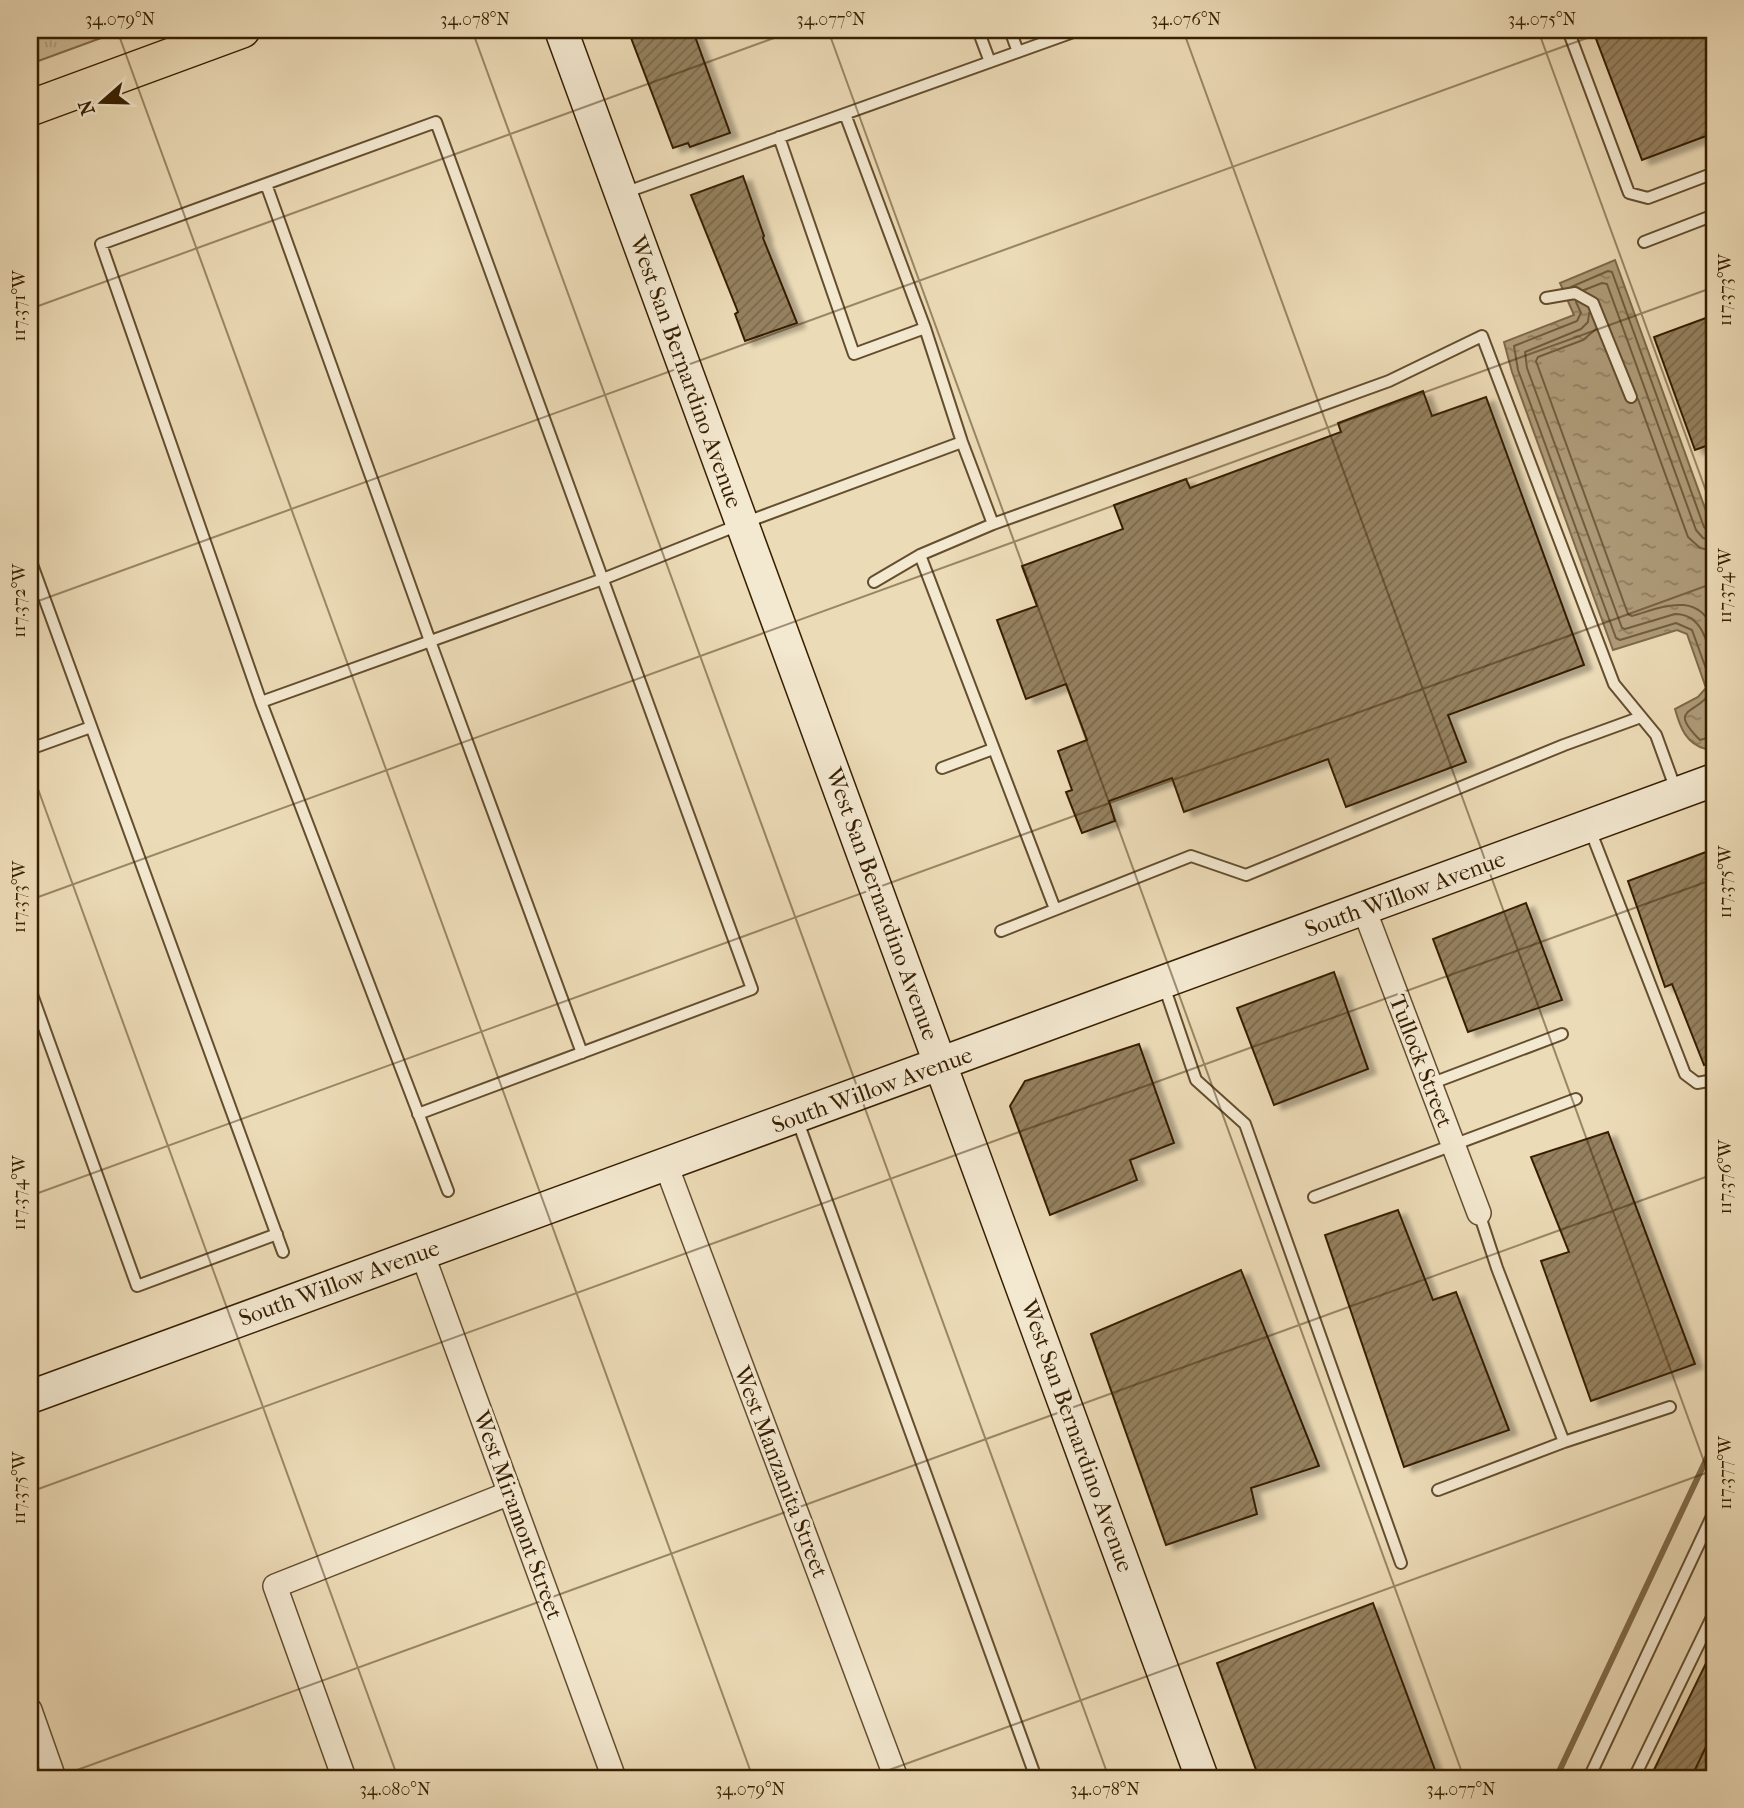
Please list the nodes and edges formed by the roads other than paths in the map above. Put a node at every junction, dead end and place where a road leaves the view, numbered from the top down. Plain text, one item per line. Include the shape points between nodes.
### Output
1 (242, 30) edge
2 (561, 30) edge
3 (978, 30) edge
4 (1010, 30) edge
5 (1079, 30) edge
6 (1568, 30) edge
7 (1018, 52) junction
8 (990, 62) junction
9 (30, 107) edge
10 (845, 114) junction
11 (779, 137) junction
12 (1714, 173) edge
13 (266, 184) junction
14 (621, 194) junction
15 (1714, 215) edge
16 (1644, 242) dead end
17 (1546, 298) dead end
18 (925, 328) junction
19 (1631, 397) dead end
20 (962, 443) junction
21 (993, 523) junction
22 (741, 524) junction
23 (920, 555) junction
24 (30, 559) edge
25 (603, 579) junction
26 (874, 582) dead end
27 (430, 641) junction
28 (261, 702) junction
29 (1641, 717) junction
30 (91, 727) junction
31 (30, 749) edge
32 (993, 749) junction
33 (942, 768) dead end
34 (1714, 780) edge
35 (1678, 793) junction
36 (1589, 827) junction
37 (1055, 909) junction
38 (1364, 909) junction
39 (1001, 931) dead end
40 (1164, 983) junction
41 (30, 989) edge
42 (1562, 1034) dead end
43 (582, 1052) junction
44 (941, 1065) junction
45 (1714, 1080) edge
46 (1430, 1084) junction
47 (1576, 1099) dead end
48 (418, 1114) junction
49 (797, 1117) junction
50 (1454, 1146) junction
51 (666, 1165) junction
52 (448, 1191) dead end
53 (1314, 1197) dead end
54 (1479, 1213) joint
55 (277, 1234) junction
56 (283, 1252) dead end
57 (422, 1253) junction
58 (30, 1398) edge
59 (1670, 1407) dead end
60 (1564, 1443) junction
61 (1438, 1490) dead end
62 (510, 1493) junction
63 (1714, 1512) edge
64 (1401, 1563) dead end
65 (1714, 1613) edge
66 (30, 1710) edge
67 (54, 1778) edge
68 (344, 1778) edge
69 (614, 1778) edge
70 (896, 1778) edge
71 (1036, 1778) edge
72 (1202, 1778) edge
73 (1588, 1778) edge
74 (1634, 1778) edge

1 - 9 main road
2 - 14 main road, West San Bernardino Avenue
3 - 8 lane
4 - 7 lane
5 - 7 lane
6 - 12 lane via 1629,193 1648,198
7 - 8 lane
8 - 10 lane
10 - 11 lane
10 - 18 lane
11 - 14 lane
11 - 18 lane via 854,354
13 - 25 lane via 436,122
13 - 27 lane
13 - 28 lane via 101,244
14 - 22 main road, West San Bernardino Avenue
15 - 16 lane
17 - 19 lane via 1575,293 1593,303
18 - 20 lane
20 - 21 lane
20 - 22 lane
21 - 23 lane
21 - 29 lane via 1389,381 1482,336 1614,684
22 - 25 lane
22 - 44 main road, West San Bernardino Avenue
23 - 26 lane
23 - 32 lane
24 - 30 lane
25 - 27 lane
25 - 43 lane via 752,989
27 - 28 lane
27 - 43 lane
28 - 48 lane
29 - 35 lane via 1656,735
29 - 37 lane via 1246,875 1191,856
30 - 31 lane
30 - 55 lane
32 - 33 lane
32 - 37 lane
34 - 35 main road, South Willow Avenue
35 - 36 main road, South Willow Avenue
36 - 38 main road, South Willow Avenue
36 - 45 lane via 1685,1074 1697,1083
37 - 39 lane
38 - 40 main road, South Willow Avenue
38 - 46 street, Tullock Street
40 - 44 main road, South Willow Avenue
40 - 64 lane via 1196,1080 1245,1124
41 - 55 lane via 137,1286
42 - 46 lane
43 - 48 lane
44 - 49 main road, South Willow Avenue
44 - 72 main road, West San Bernardino Avenue
46 - 50 street, Tullock Street
47 - 50 lane
48 - 52 lane
49 - 51 main road, South Willow Avenue
49 - 71 lane
50 - 53 lane
50 - 54 street, Tullock Street
51 - 57 main road, South Willow Avenue
51 - 70 street, West Manzanita Street
54 - 60 lane
55 - 56 lane
57 - 58 main road, South Willow Avenue
57 - 62 street, West Miramont Street
59 - 60 lane
60 - 61 lane
62 - 68 street via 275,1586
62 - 69 street, West Miramont Street
63 - 73 lane
65 - 74 lane
66 - 67 street

